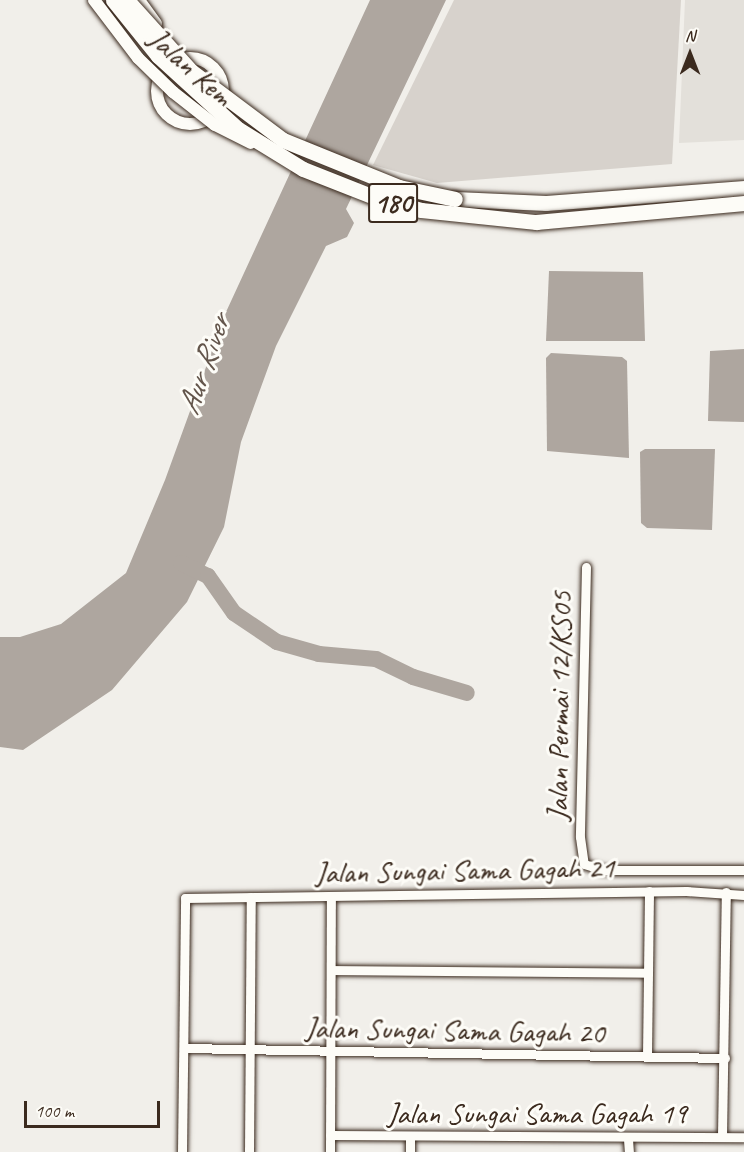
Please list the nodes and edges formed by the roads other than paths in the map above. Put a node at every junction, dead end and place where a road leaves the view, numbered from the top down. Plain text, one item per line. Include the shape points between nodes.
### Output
1 (94, 0) edge
2 (106, 0) edge
3 (113, 0) edge
4 (127, 0) edge
5 (131, 0) edge
6 (139, 0) edge
7 (181, 59) junction
8 (162, 72) junction
9 (283, 140) junction
10 (271, 152) junction
11 (744, 188) edge
12 (744, 203) edge
13 (586, 567) dead end
14 (744, 870) edge
15 (649, 891) junction
16 (726, 892) junction
17 (744, 895) edge
18 (331, 896) junction
19 (251, 897) junction
20 (331, 970) junction
21 (648, 973) junction
22 (184, 1048) junction
23 (251, 1050) junction
24 (329, 1052) junction
25 (647, 1056) junction
26 (725, 1058) junction
27 (330, 1135) junction
28 (410, 1136) junction
29 (722, 1137) junction
30 (744, 1137) edge
31 (628, 1140) junction
32 (182, 1152) edge
33 (249, 1152) edge
34 (330, 1152) edge
35 (410, 1152) edge
36 (628, 1152) edge

1 - 10 street, Jalan Kem, bridge via 138,58 173,92 226,132
2 - 8 street, Jalan Kem
3 - 10 main road, 180, bridge via 182,80
4 - 9 main road, 180, bridge via 191,71
5 - 7 street, Jalan Kem
6 - 9 street, Jalan Kem, bridge via 181,51
7 - 8 street
7 - 8 street via 202,60 219,74 223,95 206,121 185,124 162,109 156,91
9 - 11 main road, 180, bridge via 399,187 455,200 546,203
10 - 12 main road, 180, bridge via 333,184 374,197 421,210 478,217 536,222
13 - 14 street, Jalan Permai 12/KS05 via 580,837 584,864 604,870
15 - 16 street, Jalan Sungai Sama Gagah 21
15 - 18 street, Jalan Sungai Sama Gagah 21
15 - 21 street
16 - 17 street, Jalan Sungai Sama Gagah 21
16 - 26 street
18 - 19 street, Jalan Sungai Sama Gagah 21
18 - 20 street
19 - 22 street, Jalan Sungai Sama Gagah 21 via 185,898
19 - 23 street
20 - 21 street
20 - 24 street
21 - 25 street
22 - 23 street, Jalan Sungai Sama Gagah 20
22 - 32 street
23 - 24 street, Jalan Sungai Sama Gagah 20
23 - 33 street
24 - 25 street, Jalan Sungai Sama Gagah 20
24 - 27 street
25 - 26 street, Jalan Sungai Sama Gagah 20
26 - 29 street
27 - 28 street, Jalan Sungai Sama Gagah 19
27 - 34 street
28 - 31 street, Jalan Sungai Sama Gagah 19
28 - 35 street
29 - 30 street, Jalan Sungai Sama Gagah 19
29 - 31 street, Jalan Sungai Sama Gagah 19
31 - 36 street

